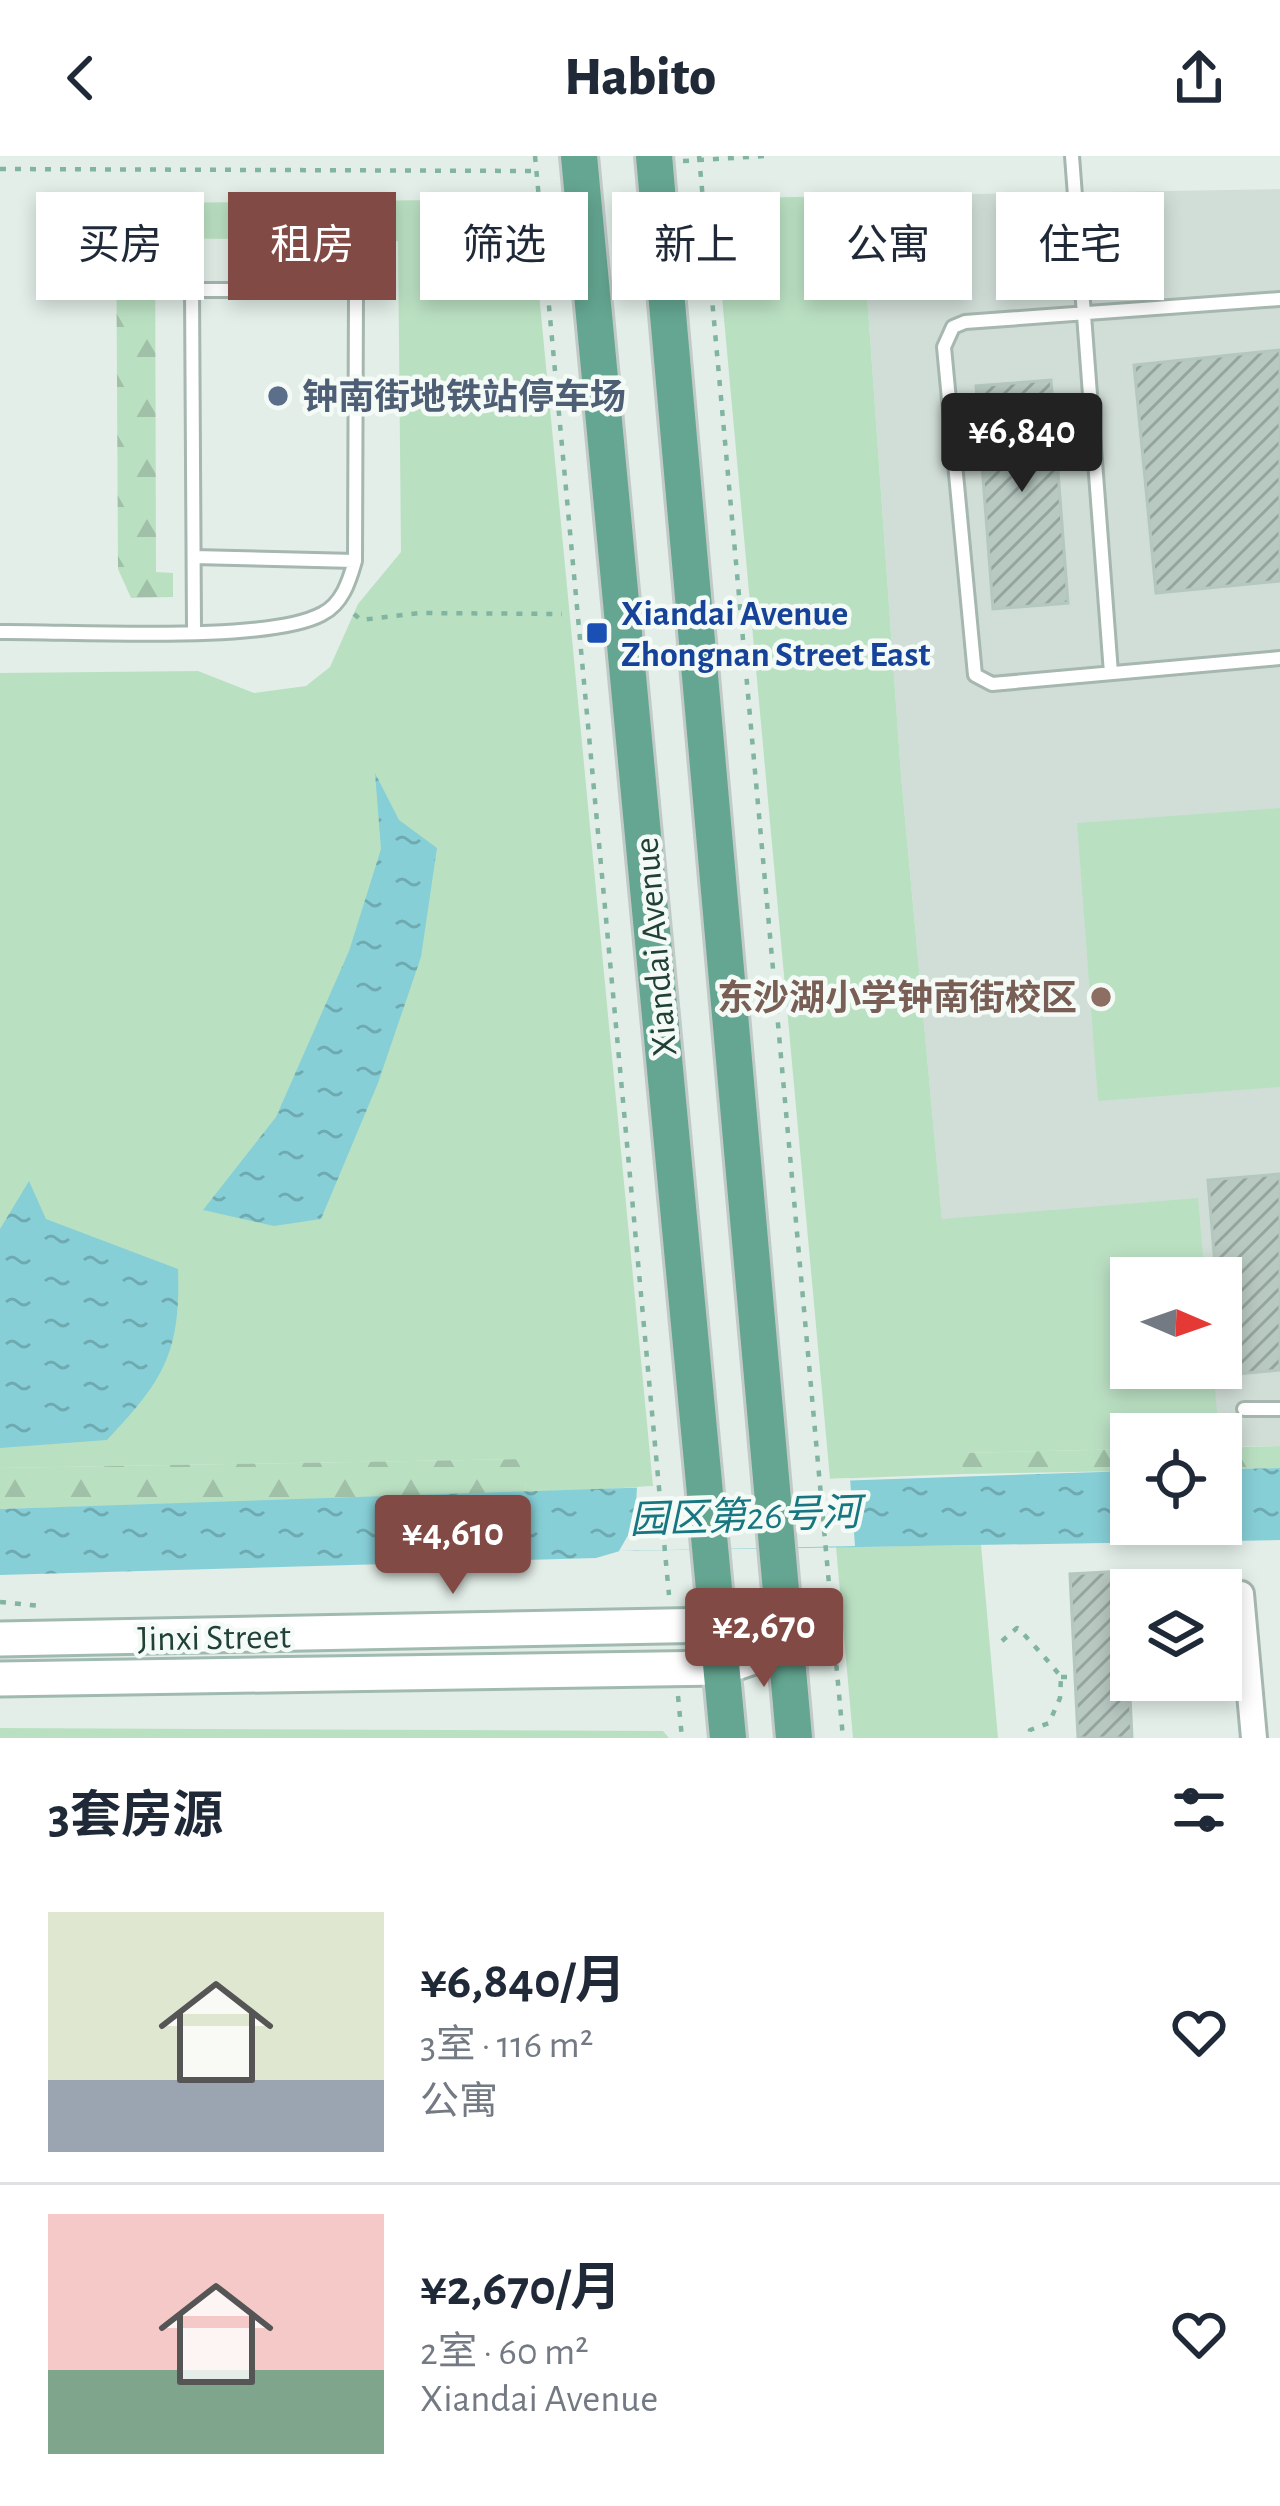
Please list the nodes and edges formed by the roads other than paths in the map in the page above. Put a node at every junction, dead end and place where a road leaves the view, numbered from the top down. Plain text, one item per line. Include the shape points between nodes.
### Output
1 (579, 156) edge
2 (1072, 156) edge
3 (655, 159) edge
4 (1280, 299) edge
5 (1083, 313) junction
6 (194, 557) junction
7 (355, 561) junction
8 (194, 630) junction
9 (0, 632) edge
10 (1280, 658) edge
11 (1111, 673) junction
12 (1244, 1409) dead end
13 (1280, 1409) edge
14 (1242, 1604) edge
15 (718, 1625) junction
16 (0, 1639) edge
17 (786, 1646) junction
18 (721, 1668) junction
19 (0, 1679) edge
20 (728, 1738) edge
21 (794, 1738) edge
22 (1255, 1738) edge

1 - 15 main road, Xiandai Avenue
2 - 5 lane
3 - 17 main road, Xiandai Avenue
4 - 5 lane
5 - 11 lane
5 - 11 lane via 965,322 944,346 975,675 992,684
6 - 7 lane
6 - 7 lane via 192,290 356,290
6 - 8 lane
7 - 8 lane via 326,613 285,629
8 - 9 lane
10 - 11 lane
12 - 13 lane
14 - 22 street
15 - 16 main road, Jinxi Street
15 - 17 main road, Jinxi Street
15 - 18 main road, Xiandai Avenue
17 - 18 main road, Jinxi Street
17 - 21 main road, Xiandai Avenue
18 - 19 main road, Jinxi Street
18 - 20 main road, Xiandai Avenue

